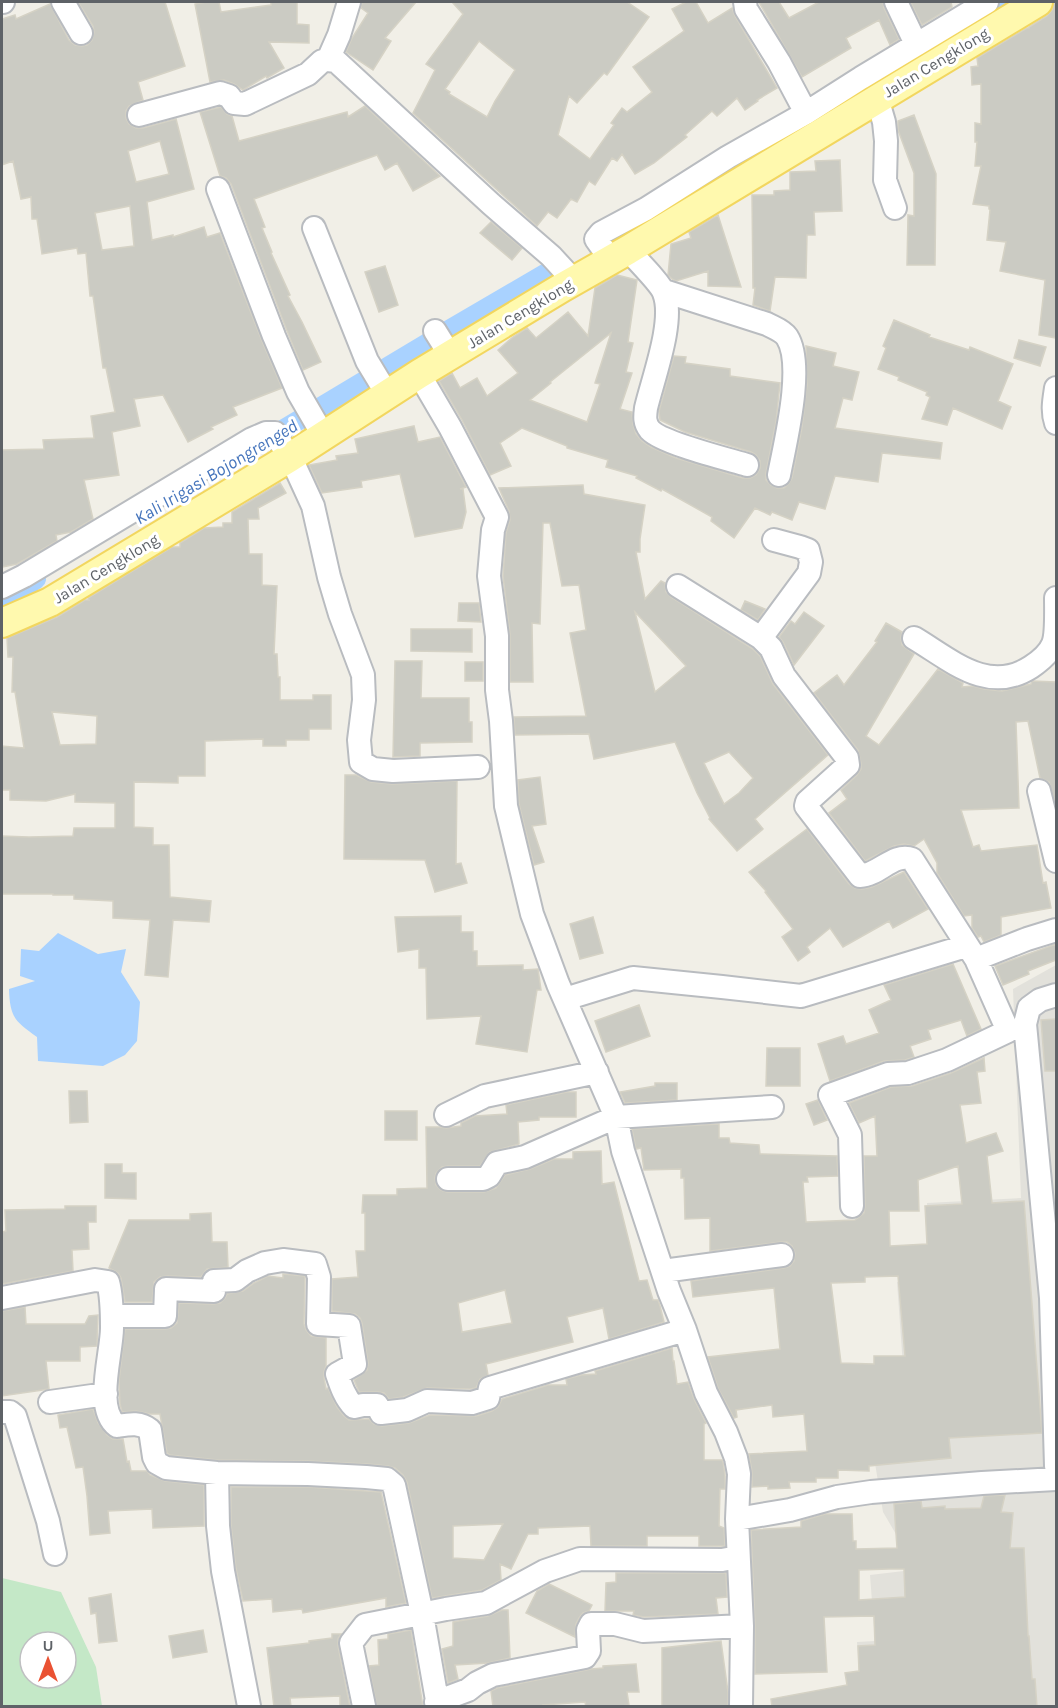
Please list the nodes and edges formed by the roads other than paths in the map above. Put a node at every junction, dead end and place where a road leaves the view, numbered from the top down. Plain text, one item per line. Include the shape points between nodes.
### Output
1 (63, 2) edge
2 (349, 2) edge
3 (745, 2) edge
4 (896, 2) edge
5 (987, 2) edge
6 (1038, 2) edge
7 (81, 33) dead end
8 (916, 44) junction
9 (328, 60) junction
10 (877, 98) junction
11 (844, 103) junction
12 (806, 113) junction
13 (139, 115) dead end
14 (728, 173) junction
15 (218, 189) dead end
16 (895, 208) dead end
17 (314, 228) dead end
18 (610, 251) junction
19 (574, 281) junction
20 (664, 291) junction
21 (435, 331) dead end
22 (450, 355) junction
23 (419, 374) junction
24 (1056, 388) edge
25 (385, 392) junction
26 (315, 422) junction
27 (1056, 423) edge
28 (283, 448) junction
29 (747, 465) dead end
30 (778, 475) dead end
31 (774, 540) dead end
32 (2, 586) edge
33 (678, 586) dead end
34 (1056, 598) edge
35 (2, 624) edge
36 (761, 638) junction
37 (914, 638) dead end
38 (478, 767) dead end
39 (1039, 791) dead end
40 (1056, 861) edge
41 (1056, 930) edge
42 (971, 953) junction
43 (1056, 995) edge
44 (565, 999) junction
45 (597, 1072) junction
46 (772, 1107) dead end
47 (446, 1115) dead end
48 (616, 1117) junction
49 (448, 1179) dead end
50 (852, 1206) dead end
51 (782, 1255) dead end
52 (663, 1271) junction
53 (1054, 1297) edge
54 (2, 1298) edge
55 (111, 1316) junction
56 (685, 1330) junction
57 (106, 1394) junction
58 (50, 1402) dead end
59 (2, 1412) edge
60 (1056, 1466) edge
61 (217, 1473) junction
62 (1056, 1479) edge
63 (737, 1519) junction
64 (55, 1554) dead end
65 (738, 1557) junction
66 (422, 1614) junction
67 (742, 1626) junction
68 (437, 1704) edge
69 (249, 1707) edge
70 (364, 1707) edge
71 (741, 1707) edge

1 - 7 street
2 - 9 street
3 - 12 street
4 - 8 street
5 - 8 street
6 - 10 main road, Jalan Cengklong
8 - 11 street
9 - 13 street via 308,74 244,104 234,103 220,93
9 - 19 street via 336,62
10 - 11 main road, Jalan Cengklong
10 - 16 street via 886,141 885,180
11 - 12 street
11 - 14 main road, Jalan Cengklong
12 - 14 street
14 - 18 main road, Jalan Cengklong
15 - 26 street via 274,336
17 - 25 street via 367,361
18 - 19 main road, Jalan Cengklong
18 - 20 street
19 - 22 main road, Jalan Cengklong
20 - 29 street via 668,308 666,330 645,408 648,426 680,444
20 - 30 street via 767,324 788,339 795,379 791,419
21 - 22 street
22 - 23 main road, Jalan Cengklong
23 - 25 main road, Jalan Cengklong
23 - 44 street via 497,517 489,576 497,636 506,806 532,914
24 - 27 street
25 - 26 main road, Jalan Cengklong
26 - 28 main road, Jalan Cengklong
28 - 32 street via 266,433 252,439
28 - 35 main road, Jalan Cengklong via 50,602
28 - 38 street via 313,506 340,614 363,675 361,762 373,769 393,771
31 - 36 street via 808,550 811,568
33 - 36 street
34 - 37 street via 1054,643 1044,658 1010,677 990,678 971,672
36 - 42 street via 771,648 784,676 847,758 848,765 806,806 860,876 905,856 912,859
39 - 40 street
41 - 42 street
42 - 44 street via 801,996 633,978
42 - 50 street via 1008,1031 947,1060 908,1073 888,1074 830,1095 850,1135
43 - 53 street via 1029,1008 1025,1024
44 - 45 street
45 - 47 street via 485,1096
45 - 48 street
46 - 48 street
48 - 49 street via 525,1157 497,1163 483,1179
48 - 52 street via 623,1151
51 - 52 street
52 - 56 street
53 - 60 street
54 - 55 street via 102,1280 108,1282
55 - 56 street via 165,1316 166,1289 214,1291 214,1281 235,1280 266,1263 283,1260 315,1264 319,1277 318,1324 349,1326 355,1364 337,1374 344,1392 354,1407 377,1405 381,1413 407,1410 427,1401 472,1403 488,1398 490,1388
55 - 57 street
56 - 63 street via 706,1393 736,1458
57 - 58 street
57 - 61 street via 111,1421 117,1426 136,1424 150,1430 158,1463 166,1468
59 - 64 street via 15,1416
61 - 66 street via 387,1479 394,1485
61 - 69 street via 223,1571
62 - 63 street via 871,1492
63 - 65 street
65 - 66 street via 580,1559 545,1571 486,1603
65 - 67 street
66 - 68 street
66 - 70 street via 365,1624 351,1643
67 - 68 street via 643,1631 615,1624 591,1624 589,1652 585,1657 493,1676
67 - 71 street

